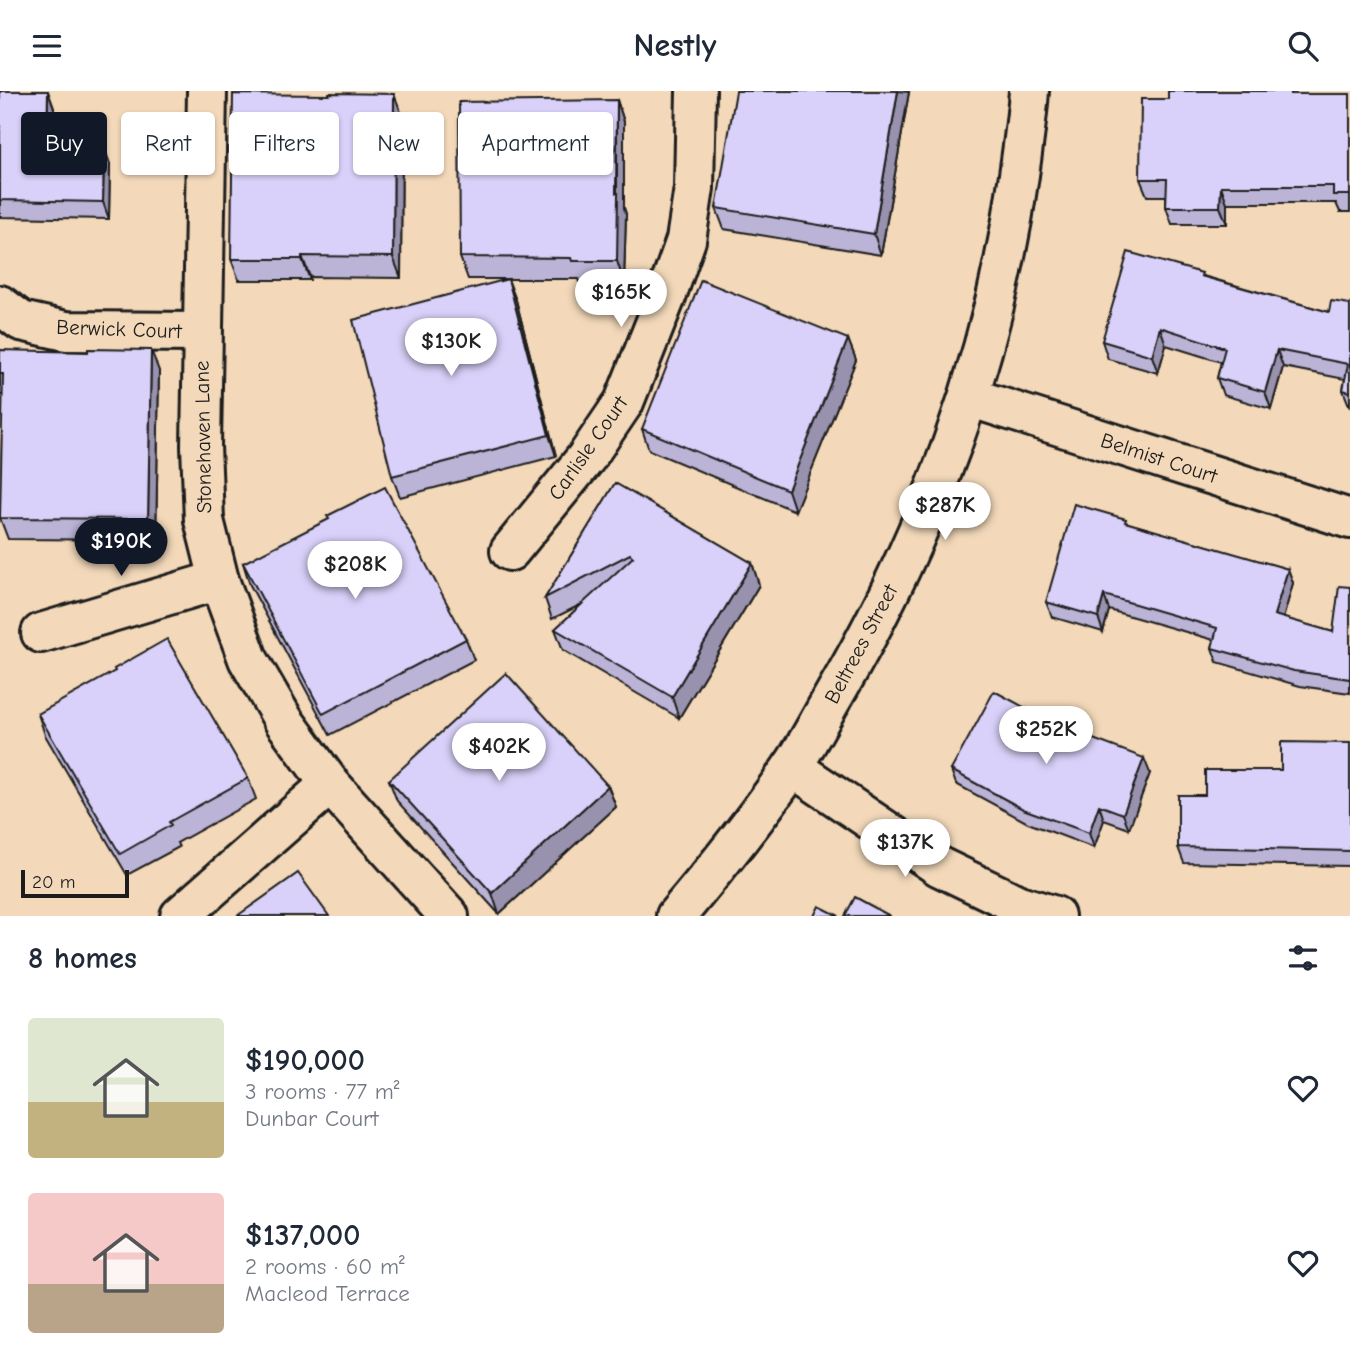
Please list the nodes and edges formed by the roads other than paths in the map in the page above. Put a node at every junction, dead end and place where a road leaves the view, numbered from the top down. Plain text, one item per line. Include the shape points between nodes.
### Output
1 (207, 91) edge
2 (696, 91) edge
3 (1028, 91) edge
4 (0, 305) edge
5 (202, 332) junction
6 (969, 397) junction
7 (1350, 519) edge
8 (510, 551) dead end
9 (219, 580) junction
10 (41, 633) dead end
11 (792, 768) junction
12 (330, 784) junction
13 (180, 916) edge
14 (449, 916) edge
15 (676, 916) edge
16 (1055, 916) edge

1 - 5 street, Stonehaven Lane
2 - 8 street, Carlisle Court via 694,188 686,240 624,402 586,458
3 - 6 street, Beltrees Street via 1014,212 995,306
4 - 5 street, Berwick Court via 21,321 66,331
5 - 9 street, Stonehaven Lane via 204,520
6 - 7 street, Belmist Court
6 - 11 street, Beltrees Street via 926,513 863,646
9 - 10 street
9 - 12 street, Stonehaven Lane via 248,659 284,721
11 - 15 street, Beltrees Street
11 - 16 street via 940,867 1019,905
12 - 13 street
12 - 14 street, Stonehaven Lane

